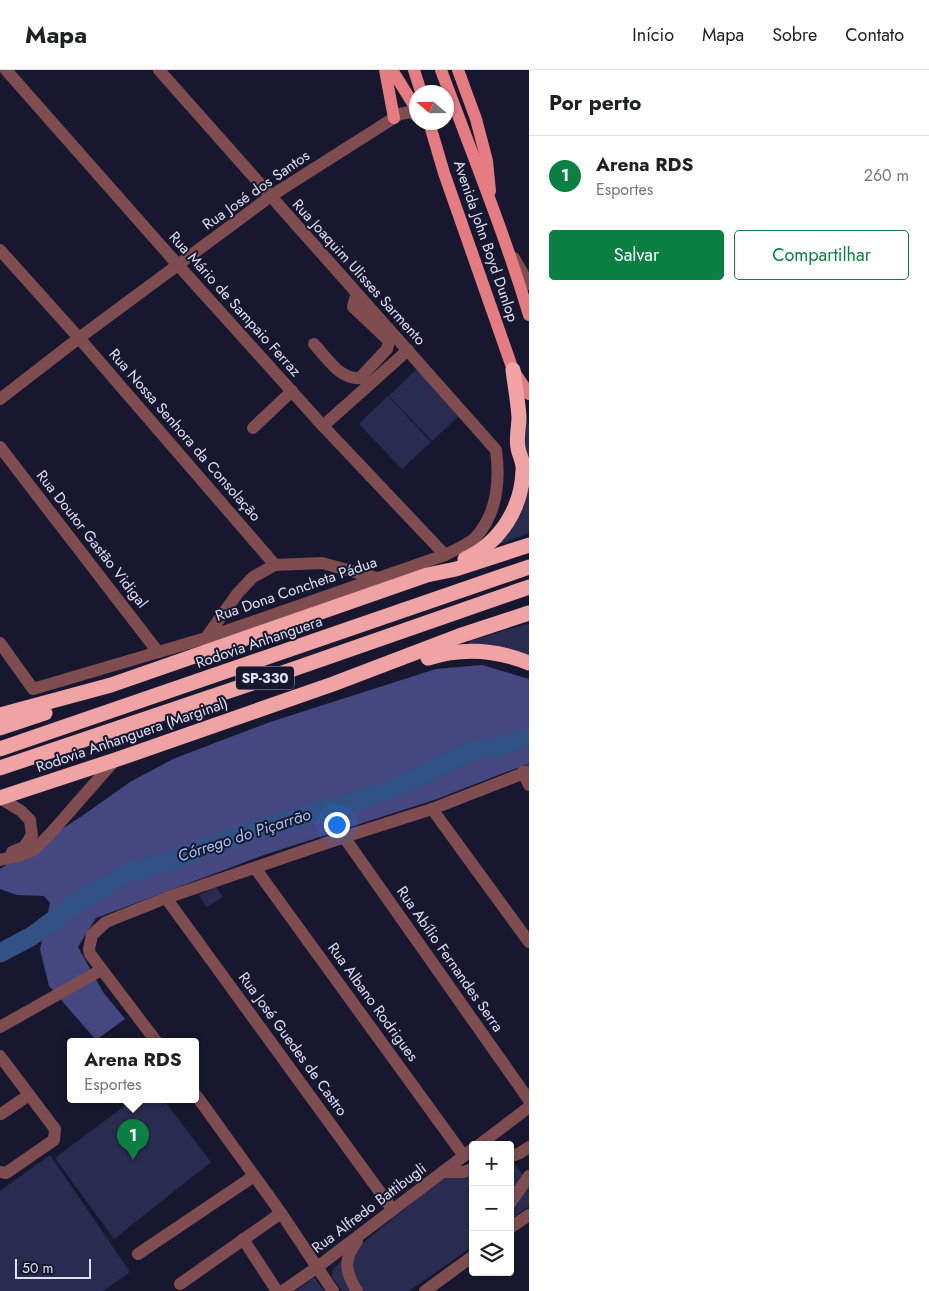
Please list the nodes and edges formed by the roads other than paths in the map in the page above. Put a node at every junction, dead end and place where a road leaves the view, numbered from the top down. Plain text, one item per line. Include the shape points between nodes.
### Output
1 (6, 70) edge
2 (159, 70) edge
3 (385, 70) edge
4 (392, 70) edge
5 (414, 70) edge
6 (441, 70) edge
7 (458, 70) edge
8 (419, 85) edge
9 (409, 98) edge
10 (409, 112) edge
11 (394, 118) junction
12 (426, 130) edge
13 (432, 130) edge
14 (444, 173) junction
15 (271, 196) junction
16 (492, 208) junction
17 (0, 250) edge
18 (509, 250) junction
19 (178, 265) junction
20 (529, 284) edge
21 (358, 295) junction
22 (529, 314) edge
23 (79, 338) junction
24 (314, 344) dead end
25 (408, 350) junction
26 (513, 370) junction
27 (292, 391) junction
28 (529, 394) edge
29 (0, 399) edge
30 (323, 426) junction
31 (253, 428) dead end
32 (0, 447) edge
33 (496, 450) joint
34 (529, 545) edge
35 (445, 555) junction
36 (275, 565) junction
37 (528, 567) edge
38 (428, 575) junction
39 (377, 578) junction
40 (529, 587) edge
41 (529, 613) edge
42 (206, 638) junction
43 (0, 643) edge
44 (158, 652) junction
45 (529, 663) edge
46 (333, 684) junction
47 (111, 685) junction
48 (0, 715) edge
49 (0, 728) edge
50 (0, 749) edge
51 (114, 760) junction
52 (0, 768) edge
53 (526, 771) edge
54 (529, 785) edge
55 (0, 798) edge
56 (432, 809) junction
57 (344, 837) junction
58 (0, 856) edge
59 (0, 860) edge
60 (255, 868) junction
61 (166, 898) junction
62 (529, 942) edge
63 (100, 970) junction
64 (0, 1027) edge
65 (154, 1038) edge
66 (0, 1056) edge
67 (5, 1074) edge
68 (29, 1095) junction
69 (199, 1099) edge
70 (529, 1100) edge
71 (529, 1107) edge
72 (1, 1114) dead end
73 (484, 1141) edge
74 (529, 1147) edge
75 (468, 1153) edge
76 (514, 1155) edge
77 (469, 1170) edge
78 (0, 1172) edge
79 (444, 1172) junction
80 (254, 1176) junction
81 (529, 1176) edge
82 (514, 1197) edge
83 (393, 1210) junction
84 (281, 1213) junction
85 (529, 1215) edge
86 (514, 1225) edge
87 (367, 1230) junction
88 (243, 1239) junction
89 (138, 1254) dead end
90 (469, 1259) edge
91 (316, 1268) junction
92 (180, 1284) dead end
93 (277, 1291) edge
94 (283, 1291) edge
95 (333, 1291) edge
96 (357, 1291) edge
97 (424, 1291) edge

1 - 19 street, Rua Mário de Sampaio Ferraz
2 - 15 street, Rua Joaquim Ulisses Sarmento
3 - 11 main road
4 - 9 main road
5 - 8 main road
6 - 16 main road, Avenida John Boyd Dunlop
7 - 16 main road via 487,162
10 - 11 street, Rua José dos Santos
11 - 15 street, Rua José dos Santos
12 - 14 main road
13 - 14 main road, Avenida John Boyd Dunlop
14 - 26 main road, Avenida John Boyd Dunlop
15 - 19 street, Rua José dos Santos
15 - 21 street, Rua Joaquim Ulisses Sarmento
16 - 18 main road, Avenida John Boyd Dunlop
17 - 23 street, Rua Nossa Senhora da Consolação
18 - 20 street
18 - 22 main road, Avenida John Boyd Dunlop
19 - 23 street, Rua José dos Santos
19 - 27 street, Rua Mário de Sampaio Ferraz
21 - 24 street via 353,307 389,341 387,349 360,378 354,378 341,373
21 - 25 street, Rua Joaquim Ulisses Sarmento
23 - 29 street, Rua José dos Santos
23 - 36 street, Rua Nossa Senhora da Consolação
25 - 30 street
25 - 33 street, Rua Joaquim Ulisses Sarmento
26 - 28 main road, Avenida John Boyd Dunlop
26 - 38 highway via 519,417 518,448 524,468 514,510 486,547
27 - 30 street, Rua Mário de Sampaio Ferraz
27 - 31 street
30 - 35 street, Rua Mário de Sampaio Ferraz
32 - 44 street, Rua Doutor Gastão Vidigal
33 - 35 street, Rua Dona Concheta Pádua via 497,488 485,523 474,539
34 - 38 highway
35 - 39 street, Rua Dona Concheta Pádua
36 - 39 street via 322,563
36 - 42 street via 253,577 236,594
37 - 50 highway, Rodovia Anhanguera / SP-330
38 - 47 highway
39 - 42 street, Rua Dona Concheta Pádua
40 - 52 highway, SP-330
41 - 46 highway, Rodovia Anhanguera (Marginal)
42 - 44 street, Rua Dona Concheta Pádua
43 - 44 street, Rua Dona Concheta Pádua via 34,689
45 - 46 highway via 501,654 465,650
46 - 51 highway, Rodovia Anhanguera (Marginal)
47 - 48 highway
47 - 49 highway
51 - 55 highway, Rodovia Anhanguera (Marginal)
51 - 59 street via 34,850
53 - 54 street
53 - 56 street
55 - 58 street via 30,820 32,835 24,847
56 - 57 street
56 - 62 street
57 - 60 street
57 - 70 street, Rua Abílio Fernandes Serra
60 - 61 street
60 - 75 street, Rua Albano Rodrigues
61 - 63 street via 106,922 92,935 89,949
61 - 83 street, Rua José Guedes de Castro
63 - 64 street
63 - 65 street
66 - 67 street
67 - 68 street
68 - 72 street
68 - 78 street via 55,1130 54,1140 6,1173
69 - 80 street
71 - 73 street
74 - 76 street
75 - 79 street, Rua Alfredo Battibugli
77 - 79 street
79 - 83 street, Rua Alfredo Battibugli
80 - 84 street
80 - 89 street
81 - 82 street
83 - 87 street, Rua Alfredo Battibugli
84 - 88 street
84 - 91 street
85 - 86 street
87 - 91 street, Rua Alfredo Battibugli
87 - 96 street via 349,1251 347,1266
88 - 92 street
88 - 93 street
90 - 97 street
91 - 94 street, Rua Alfredo Battibugli
91 - 95 street

